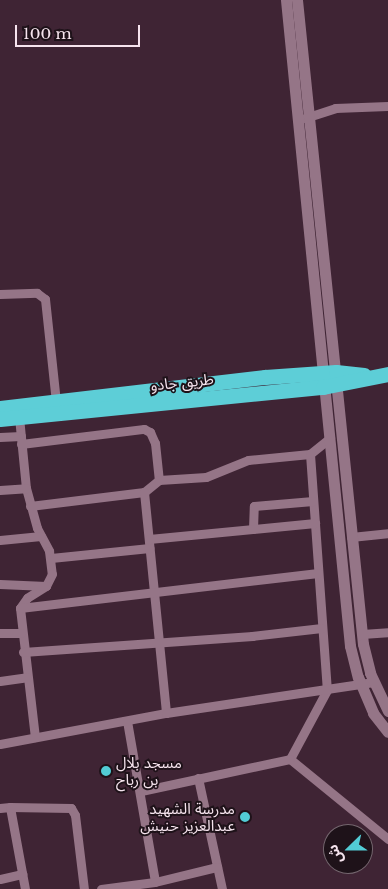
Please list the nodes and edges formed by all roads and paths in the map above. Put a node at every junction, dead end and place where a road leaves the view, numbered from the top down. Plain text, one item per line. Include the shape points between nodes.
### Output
1 (286, 0) edge
2 (297, 0) edge
3 (388, 106) edge
4 (303, 119) junction
5 (0, 294) edge
6 (388, 374) edge
7 (329, 379) junction
8 (56, 402) junction
9 (0, 408) edge
10 (19, 417) junction
11 (0, 419) edge
12 (0, 437) edge
13 (330, 438) junction
14 (21, 440) junction
15 (310, 454) junction
16 (159, 480) junction
17 (26, 488) junction
18 (0, 490) edge
19 (144, 492) junction
20 (313, 501) junction
21 (30, 506) junction
22 (315, 523) junction
23 (253, 529) junction
24 (388, 533) edge
25 (41, 536) junction
26 (351, 537) junction
27 (0, 540) edge
28 (149, 543) junction
29 (51, 558) junction
30 (318, 573) junction
31 (0, 584) edge
32 (46, 586) junction
33 (156, 593) junction
34 (20, 608) junction
35 (322, 628) junction
36 (388, 632) edge
37 (0, 633) edge
38 (21, 633) junction
39 (362, 634) junction
40 (160, 641) junction
41 (23, 652) junction
42 (26, 678) junction
43 (0, 681) edge
44 (374, 682) junction
45 (361, 684) junction
46 (327, 690) junction
47 (388, 712) edge
48 (166, 713) junction
49 (127, 721) junction
50 (388, 732) edge
51 (35, 738) junction
52 (0, 744) edge
53 (290, 759) junction
54 (198, 778) junction
55 (140, 791) junction
56 (10, 807) junction
57 (0, 808) edge
58 (388, 839) edge
59 (217, 867) junction
60 (22, 874) junction
61 (0, 879) edge
62 (155, 882) junction
63 (25, 889) edge
64 (84, 889) edge
65 (102, 889) edge
66 (222, 889) edge

1 - 4 street
2 - 4 street
3 - 4 street via 334,108
4 - 7 street
5 - 8 street via 37,293 44,299
6 - 7 highway, طريق جادو
7 - 8 highway, طريق جادو
7 - 10 highway, طريق جادو
7 - 13 street
7 - 26 street
8 - 9 highway, طريق جادو
10 - 11 highway, طريق جادو
10 - 14 street
12 - 14 street
13 - 15 street
13 - 45 street via 350,646
14 - 16 street via 144,429 150,432 155,443
14 - 17 street
15 - 16 street via 248,460 206,477
15 - 20 street
16 - 19 street
17 - 18 street
17 - 21 street
19 - 21 street
19 - 28 street
20 - 22 street
20 - 23 street via 254,506
21 - 25 street
22 - 23 street
22 - 30 street
23 - 28 street
24 - 26 street
25 - 27 street
25 - 29 street
26 - 39 street
28 - 29 street
28 - 33 street
29 - 32 street via 52,578
30 - 33 street
30 - 35 street
31 - 32 street
32 - 34 street via 27,598
33 - 34 street
33 - 40 street
34 - 38 street
35 - 40 street
35 - 46 street
36 - 39 street
37 - 38 street
38 - 41 street
39 - 44 street
40 - 41 street
40 - 48 street
41 - 42 street
42 - 43 street
42 - 51 street
44 - 45 street
44 - 47 street
45 - 46 street
45 - 50 street via 373,712
46 - 48 street
46 - 53 street
48 - 49 street
49 - 51 street
49 - 55 street
51 - 52 street
53 - 54 street
53 - 58 street
54 - 55 street
54 - 59 street
55 - 62 street
56 - 57 street
56 - 60 street
56 - 64 street via 71,808
59 - 62 street
59 - 66 street
60 - 61 street
60 - 63 street
62 - 65 street

